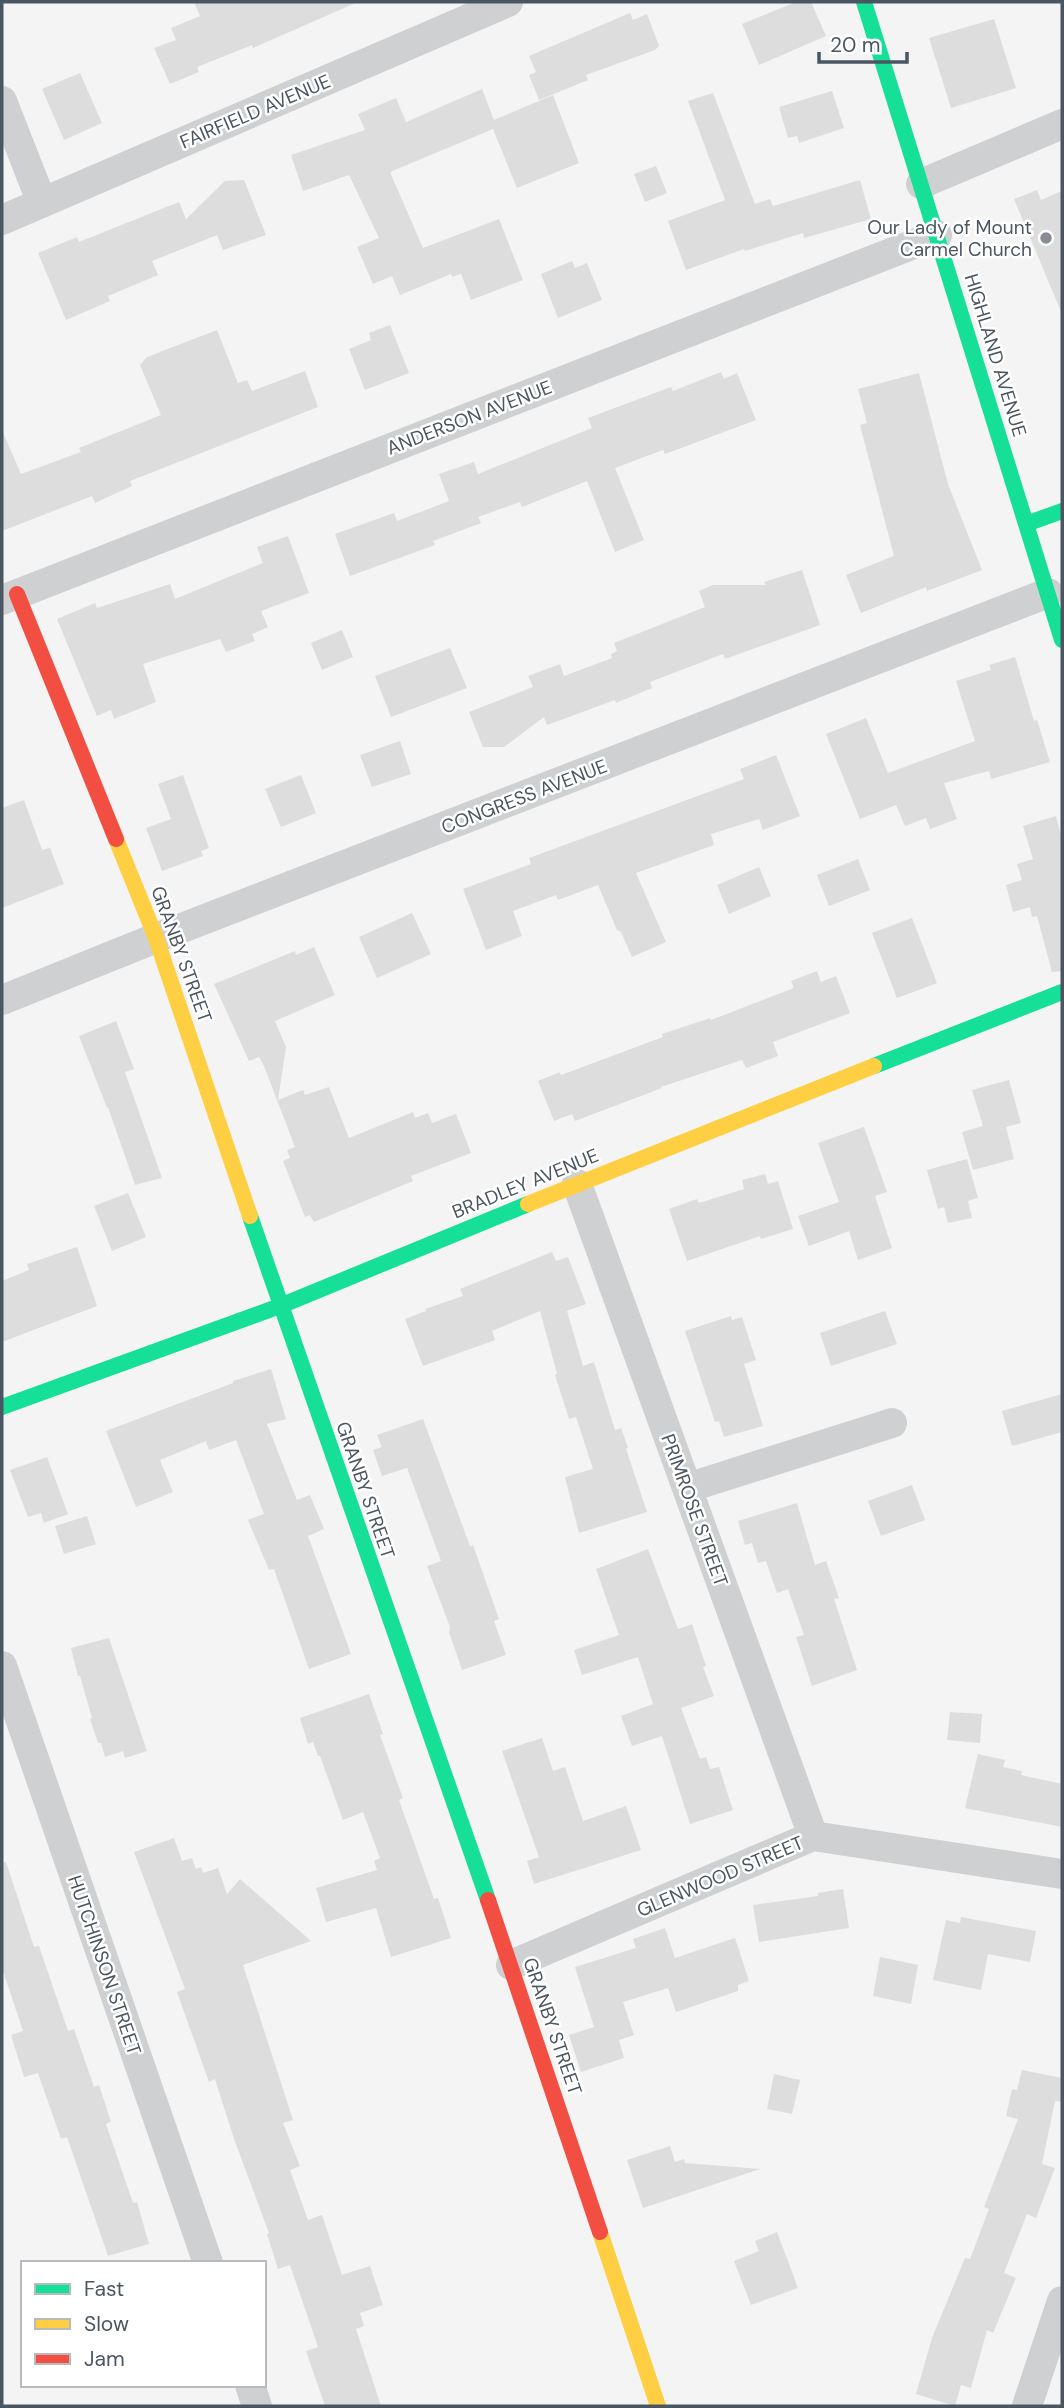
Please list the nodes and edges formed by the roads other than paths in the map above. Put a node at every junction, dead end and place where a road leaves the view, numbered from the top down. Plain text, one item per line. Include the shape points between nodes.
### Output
1 (508, 2) edge
2 (864, 2) edge
3 (2, 101) edge
4 (1062, 124) edge
5 (921, 184) junction
6 (42, 203) junction
7 (2, 220) edge
8 (937, 235) junction
9 (1062, 511) edge
10 (1026, 524) junction
11 (1048, 593) junction
12 (9, 597) edge
13 (1062, 640) edge
14 (156, 938) junction
15 (1062, 992) edge
16 (2, 1000) edge
17 (577, 1184) junction
18 (280, 1306) junction
19 (2, 1407) edge
20 (892, 1423) dead end
21 (687, 1488) junction
22 (2, 1667) edge
23 (813, 1836) junction
24 (1062, 1874) edge
25 (510, 1965) junction
26 (207, 2261) edge
27 (1062, 2301) edge
28 (251, 2387) edge
29 (257, 2406) edge
30 (658, 2406) edge
31 (1027, 2406) edge

1 - 6 street, FAIRFIELD AVENUE
2 - 5 street, HIGHLAND AVENUE
3 - 6 street
4 - 5 street
5 - 8 street, HIGHLAND AVENUE
6 - 7 street, FAIRFIELD AVENUE
8 - 10 street, HIGHLAND AVENUE
8 - 12 street, ANDERSON AVENUE
9 - 10 street
10 - 11 street, HIGHLAND AVENUE
11 - 13 street, HIGHLAND AVENUE
11 - 14 street, CONGRESS AVENUE
12 - 14 street, GRANBY STREET
14 - 16 street, CONGRESS AVENUE
14 - 18 street, GRANBY STREET
15 - 17 street, BRADLEY AVENUE
17 - 18 street, BRADLEY AVENUE
17 - 21 street, PRIMROSE STREET
18 - 19 street, BRADLEY AVENUE
18 - 25 street, GRANBY STREET
20 - 21 street
21 - 23 street, PRIMROSE STREET
22 - 26 street, HUTCHINSON STREET
23 - 24 street, GLENWOOD STREET
23 - 25 street, GLENWOOD STREET
25 - 30 street, GRANBY STREET
27 - 31 street
28 - 29 street

